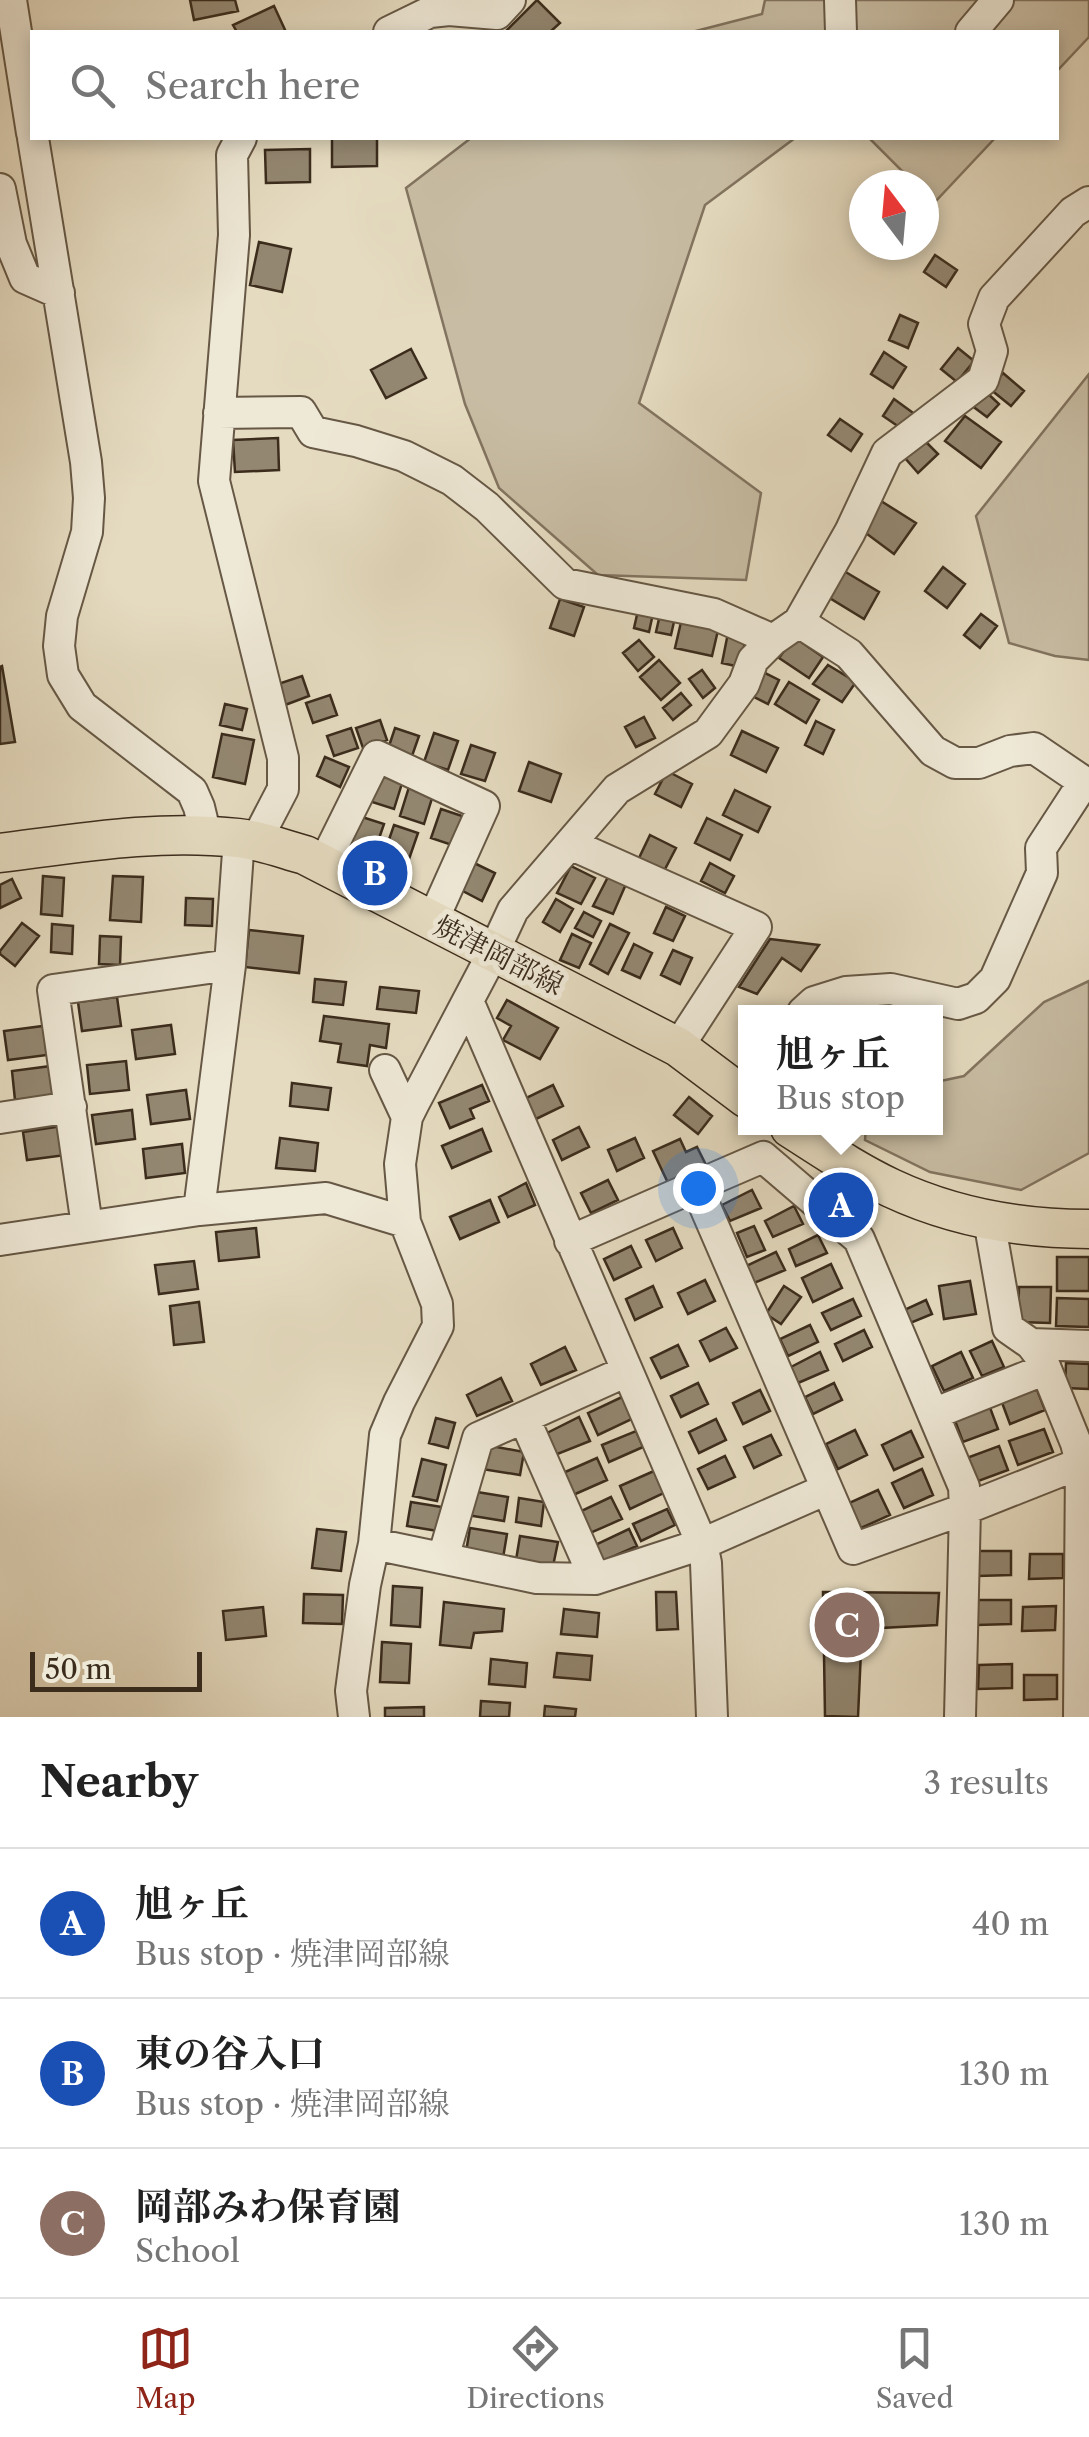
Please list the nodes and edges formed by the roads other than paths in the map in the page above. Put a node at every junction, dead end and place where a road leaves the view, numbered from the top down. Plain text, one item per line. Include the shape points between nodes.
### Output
1 (10, 0) edge
2 (510, 0) edge
3 (840, 0) edge
4 (998, 0) edge
5 (393, 30) edge
6 (841, 30) edge
7 (973, 30) edge
8 (30, 117) edge
9 (34, 140) edge
10 (241, 140) edge
11 (0, 190) edge
12 (1089, 202) edge
13 (59, 293) junction
14 (220, 413) junction
15 (798, 622) junction
16 (773, 640) junction
17 (233, 838) junction
18 (570, 844) junction
19 (0, 854) edge
20 (324, 865) junction
21 (432, 922) junction
22 (493, 953) junction
23 (230, 965) junction
24 (468, 1000) junction
25 (811, 1005) edge
26 (678, 1047) junction
27 (385, 1070) dead end
28 (738, 1092) edge
29 (71, 1108) junction
30 (408, 1117) junction
31 (0, 1118) edge
32 (801, 1135) edge
33 (696, 1186) junction
34 (199, 1210) junction
35 (989, 1220) junction
36 (405, 1222) junction
37 (87, 1226) junction
38 (1089, 1229) edge
39 (0, 1240) edge
40 (570, 1241) junction
41 (1089, 1346) edge
42 (1038, 1356) junction
43 (627, 1371) junction
44 (933, 1414) junction
45 (524, 1418) junction
46 (1082, 1450) edge
47 (827, 1488) junction
48 (965, 1510) junction
49 (1084, 1542) edge
50 (374, 1544) junction
51 (702, 1544) junction
52 (443, 1558) junction
53 (595, 1578) junction
54 (354, 1717) edge
55 (712, 1717) edge
56 (960, 1717) edge
57 (1079, 1717) edge

1 - 8 street
2 - 5 street via 496,14 430,12
3 - 6 street
4 - 7 street
9 - 13 street
10 - 14 street via 232,154 234,235
11 - 13 street via 25,278
12 - 15 street via 994,298 984,324 992,351 982,380 887,453
13 - 17 street via 89,498 87,532 62,616 63,675 82,706 192,791 200,808
14 - 16 street via 300,412 313,432 404,456 452,480 564,584 714,614
14 - 17 street via 214,481 283,758 283,789
15 - 16 street
15 - 25 street via 850,654 934,751 954,762 979,763 1034,748 1084,782 1042,848 1042,873 994,979 976,998 958,1004 891,989 846,992
16 - 18 street via 708,733 616,790
17 - 19 main road, 焼津岡部線 via 142,835
17 - 20 main road, 焼津岡部線
17 - 23 street
18 - 22 street via 512,910
18 - 26 street via 756,927
20 - 21 main road, 焼津岡部線
20 - 21 street via 378,756 484,806
21 - 22 main road, 焼津岡部線
22 - 24 street
22 - 26 main road, 焼津岡部線
23 - 29 street via 54,990
23 - 34 street
24 - 30 street
24 - 40 street
26 - 28 main road, 焼津岡部線
27 - 30 street
29 - 31 street
29 - 37 street
30 - 36 street via 400,1164
32 - 35 main road via 892,1189
33 - 40 street
33 - 44 street via 763,1157 860,1239
33 - 47 street
34 - 36 street via 326,1198
34 - 37 street
35 - 38 main road
35 - 42 street via 1008,1328
36 - 50 street via 437,1304 438,1326 385,1435
37 - 39 street
40 - 43 street
41 - 42 street
42 - 44 street
42 - 46 street
43 - 45 street
43 - 51 street
44 - 48 street via 964,1487
45 - 52 street via 478,1438
45 - 53 street
46 - 48 street
46 - 49 street
47 - 48 street via 854,1549
47 - 51 street
48 - 56 street
49 - 57 street
50 - 52 street
50 - 54 street via 350,1691
51 - 53 street
51 - 55 street
52 - 53 street via 537,1578

